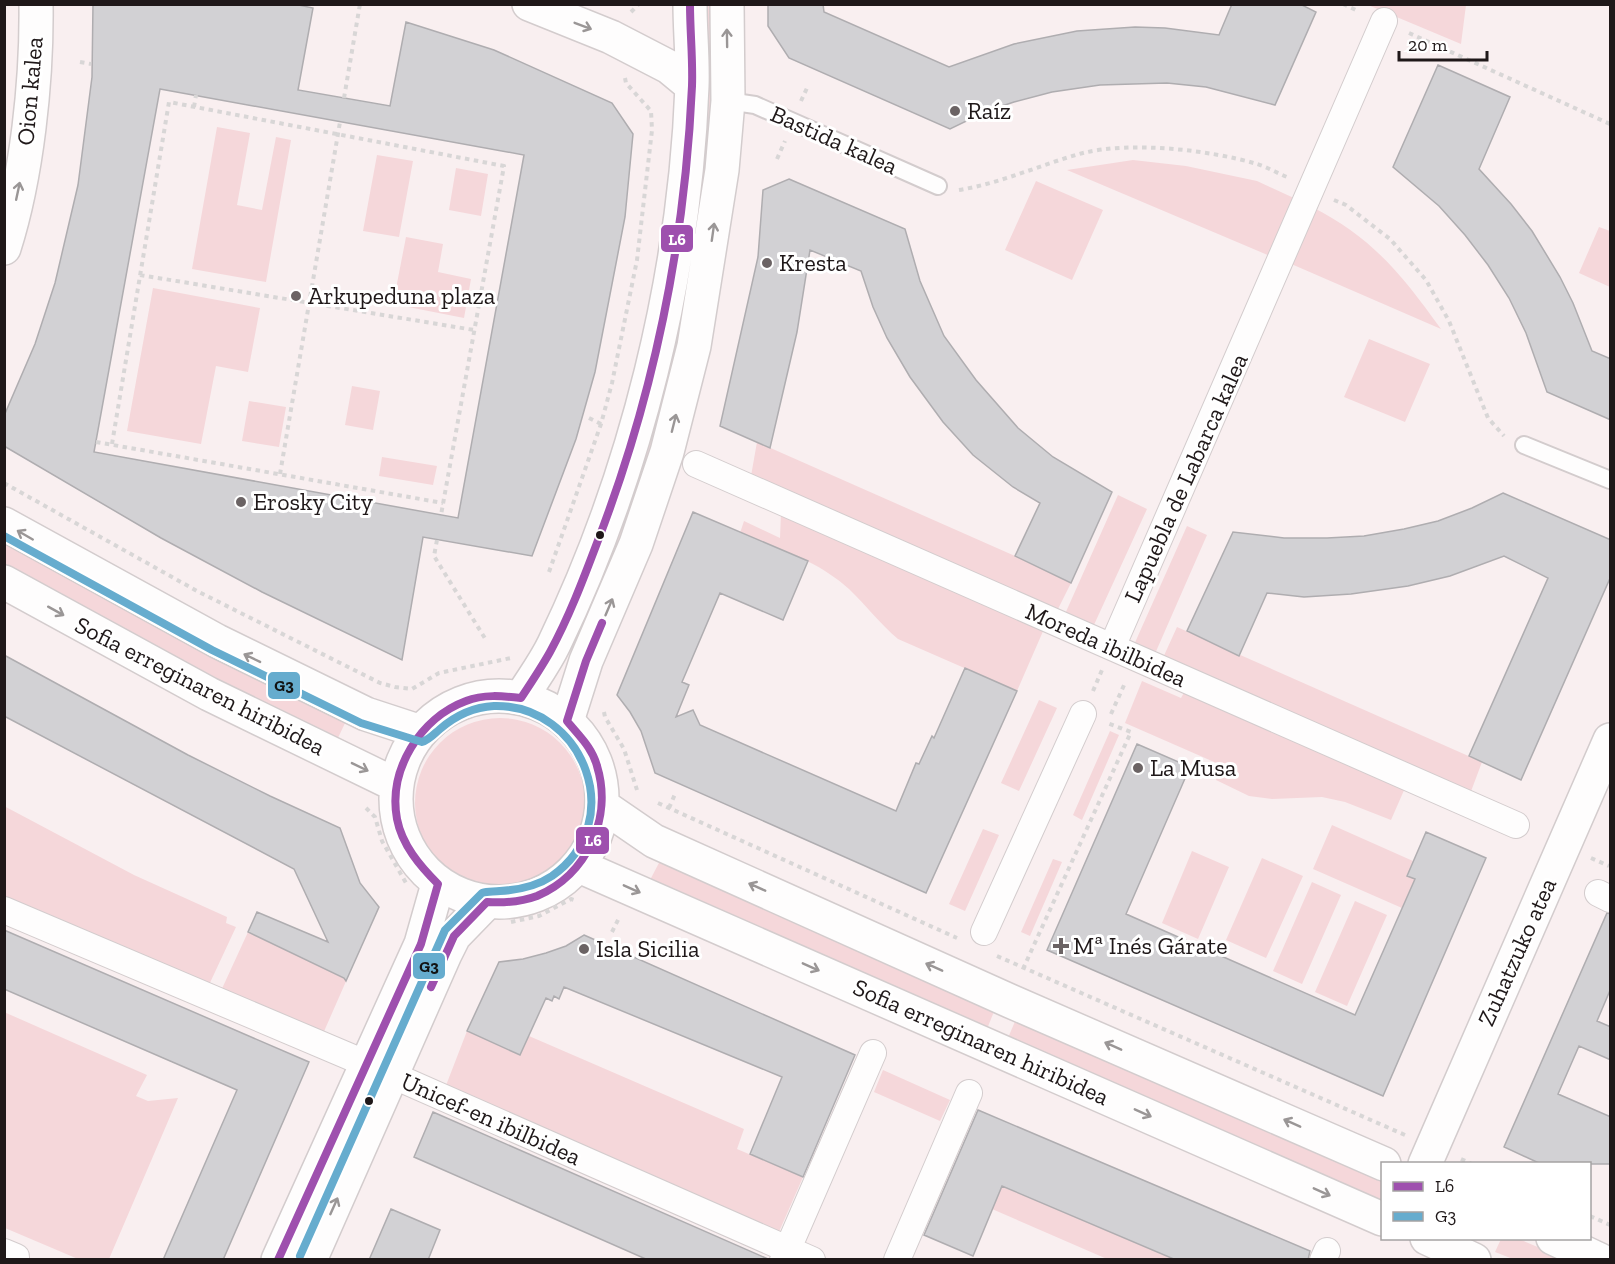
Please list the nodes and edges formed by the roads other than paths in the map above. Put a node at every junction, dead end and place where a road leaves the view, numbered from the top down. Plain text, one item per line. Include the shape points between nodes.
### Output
1 (36, 4) edge
2 (529, 4) edge
3 (690, 4) edge
4 (727, 4) edge
5 (1384, 21) road end
6 (692, 86) junction
7 (728, 101) junction
8 (938, 186) dead end
9 (4, 248) edge
10 (1524, 445) dead end
11 (696, 464) dead end
12 (1611, 480) edge
13 (4, 524) edge
14 (4, 582) edge
15 (1112, 647) junction
16 (521, 698) junction
17 (1082, 717) road end
18 (567, 721) junction
19 (421, 732) junction
20 (1611, 740) edge
21 (396, 785) junction
22 (603, 806) junction
23 (1516, 825) dead end
24 (579, 866) junction
25 (423, 887) junction
26 (4, 910) edge
27 (495, 913) junction
28 (988, 943) road end
29 (873, 1053) dead end
30 (379, 1070) junction
31 (969, 1094) dead end
32 (1428, 1155) edge
33 (1381, 1163) edge
34 (1381, 1218) edge
35 (1429, 1240) edge
36 (1555, 1240) edge
37 (4, 1252) edge
38 (785, 1254) edge
39 (16, 1260) edge
40 (278, 1260) edge
41 (310, 1260) edge
42 (812, 1260) edge
43 (897, 1260) edge
44 (1474, 1260) edge
45 (1600, 1260) edge

9 -> 1 main road, Oion kalea via 25,158
2 -> 6 main road via 621,42 669,67
3 - 6 main road
7 -> 4 main road
5 - 15 street, Lapuebla de Labarca kalea
6 - 16 main road via 679,227 654,360 634,438 554,646
7 - 8 lane, Bastida kalea via 755,105
18 -> 7 main road via 586,661 636,544 667,452 694,346 722,170
10 - 12 lane
11 - 15 street, Moreda ibilbidea
19 -> 13 main road, Sofia erreginaren hiribidea via 366,714 217,640
14 -> 21 main road, Sofia erreginaren hiribidea via 209,694
15 - 23 street, Moreda ibilbidea
16 - 18 main road via 545,706
16 - 19 main road via 493,696 466,701 441,713
17 - 28 street
18 - 22 main road via 592,755 600,774
19 - 21 main road via 406,755
20 - 32 main road, Zuhatzuko atea
21 - 25 main road via 396,810 403,838 418,863
22 - 24 main road via 596,837
33 -> 22 main road, Sofia erreginaren hiribidea via 654,841
24 - 27 main road via 560,884
24 -> 34 main road, Sofia erreginaren hiribidea
25 - 27 main road via 461,896
25 - 30 main road via 420,944
26 - 30 street, Unicef-en ibilbidea
27 - 30 main road via 454,936
29 - 38 street
30 - 38 street, Unicef-en ibilbidea
30 - 40 main road
41 -> 30 main road
31 - 43 street
35 - 44 main road
36 - 45 main road
37 - 39 street
38 - 42 street, Unicef-en ibilbidea

